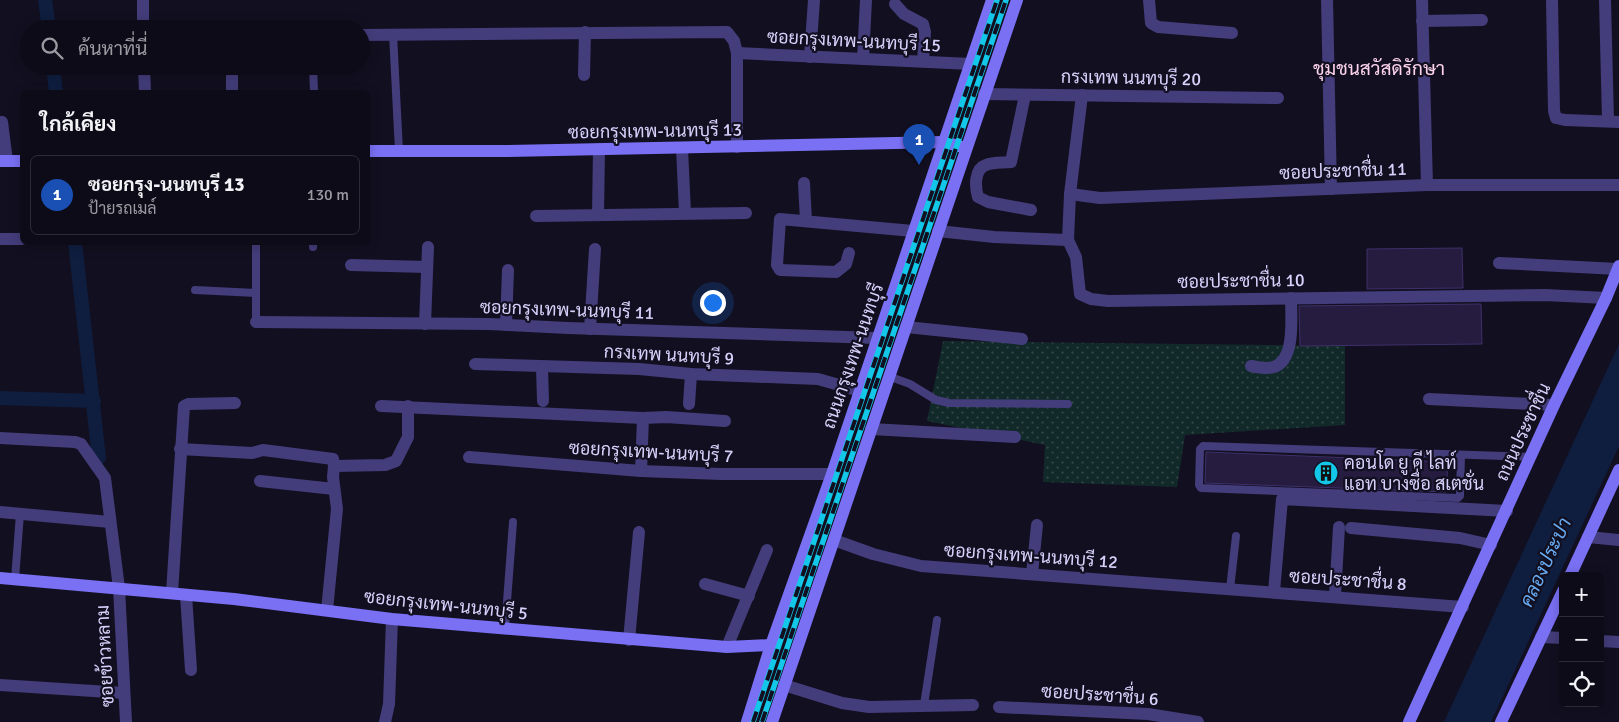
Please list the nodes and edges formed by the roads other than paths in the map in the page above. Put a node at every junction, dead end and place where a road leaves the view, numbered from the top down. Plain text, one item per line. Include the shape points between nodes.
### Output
1 (143, 0) edge
2 (814, 0) edge
3 (866, 0) edge
4 (992, 0) edge
5 (1017, 0) edge
6 (1149, 0) edge
7 (1327, 0) edge
8 (1422, 0) edge
9 (1552, 0) edge
10 (1605, 0) edge
11 (895, 4) dead end
12 (143, 20) edge
13 (1482, 20) dead end
14 (1422, 21) junction
15 (585, 32) junction
16 (1232, 33) dead end
17 (393, 34) junction
18 (370, 35) edge
19 (737, 53) junction
20 (810, 57) junction
21 (862, 59) junction
22 (923, 61) junction
23 (970, 64) junction
24 (144, 75) edge
25 (232, 75) edge
26 (313, 75) edge
27 (584, 75) dead end
28 (145, 90) edge
29 (232, 90) edge
30 (314, 90) edge
31 (984, 94) junction
32 (1025, 94) junction
33 (1082, 95) junction
34 (1278, 98) dead end
35 (1614, 121) edge
36 (2, 122) dead end
37 (944, 142) junction
38 (737, 147) junction
39 (682, 148) junction
40 (966, 148) junction
41 (599, 149) junction
42 (370, 151) edge
43 (399, 151) junction
44 (20, 160) edge
45 (4, 161) edge
46 (804, 183) dead end
47 (1427, 185) junction
48 (1619, 185) edge
49 (1331, 189) junction
50 (1070, 194) junction
51 (1031, 210) dead end
52 (746, 212) dead end
53 (685, 214) junction
54 (598, 215) junction
55 (536, 216) dead end
56 (806, 221) junction
57 (938, 231) junction
58 (913, 232) junction
59 (0, 239) edge
60 (20, 239) edge
61 (1068, 240) junction
62 (256, 245) edge
63 (428, 247) dead end
64 (595, 249) dead end
65 (849, 253) dead end
66 (1499, 263) dead end
67 (351, 265) dead end
68 (427, 267) junction
69 (1618, 268) edge
70 (508, 270) dead end
71 (195, 290) dead end
72 (256, 293) junction
73 (1292, 298) junction
74 (1606, 298) junction
75 (256, 322) joint
76 (425, 324) junction
77 (506, 325) junction
78 (906, 327) junction
79 (590, 329) junction
80 (878, 338) junction
81 (1022, 339) dead end
82 (475, 364) dead end
83 (1251, 366) dead end
84 (542, 367) junction
85 (691, 374) junction
86 (888, 376) junction
87 (860, 391) junction
88 (1429, 399) dead end
89 (543, 400) dead end
90 (234, 403) dead end
91 (689, 404) dead end
92 (1068, 404) dead end
93 (1554, 405) junction
94 (381, 406) dead end
95 (408, 406) junction
96 (643, 418) junction
97 (725, 421) dead end
98 (871, 429) junction
99 (1015, 437) dead end
100 (0, 438) edge
101 (180, 449) junction
102 (1461, 455) junction
103 (469, 457) dead end
104 (1531, 457) junction
105 (334, 466) junction
106 (1619, 470) edge
107 (641, 471) junction
108 (832, 474) junction
109 (260, 481) dead end
110 (334, 489) junction
111 (1507, 511) junction
112 (0, 512) edge
113 (20, 514) junction
114 (110, 522) junction
115 (513, 522) dead end
116 (1037, 525) dead end
117 (639, 532) dead end
118 (1236, 536) dead end
119 (1588, 537) junction
120 (834, 540) junction
121 (1619, 540) edge
122 (1491, 545) junction
123 (767, 550) dead end
124 (1572, 572) edge
125 (1032, 574) junction
126 (0, 578) edge
127 (15, 579) junction
128 (704, 584) dead end
129 (119, 588) junction
130 (1230, 588) junction
131 (1274, 592) junction
132 (172, 593) junction
133 (186, 595) junction
134 (749, 596) junction
135 (1335, 596) junction
136 (1559, 599) edge
137 (1462, 607) junction
138 (328, 610) junction
139 (392, 619) junction
140 (937, 620) dead end
141 (505, 628) junction
142 (1541, 637) junction
143 (1559, 638) edge
144 (629, 640) junction
145 (1604, 641) edge
146 (1619, 642) edge
147 (771, 645) junction
148 (728, 647) junction
149 (191, 670) dead end
150 (0, 685) edge
151 (784, 685) junction
152 (124, 693) junction
153 (924, 705) junction
154 (974, 705) dead end
155 (999, 707) dead end
156 (126, 722) edge
157 (386, 722) edge
158 (746, 722) edge
159 (772, 722) edge
160 (1198, 722) edge
161 (1409, 722) edge
162 (1501, 722) edge

1 - 12 street
2 - 20 street
3 - 21 street
4 - 23 main road, ถนนกรุงเทพ-นนทบุรี
5 - 31 main road
6 - 16 street via 1151,23 1158,27
7 - 49 street
8 - 14 street
9 - 35 street via 1556,118
10 - 35 street
11 - 22 street via 904,14 923,24
13 - 14 street
14 - 47 street
15 - 17 street
15 - 19 street via 727,32
15 - 27 street
17 - 18 street
17 - 43 lane
19 - 20 street, ซอยกรุงเทพ-นนทบุรี 15
19 - 38 street
20 - 21 street, ซอยกรุงเทพ-นนทบุรี 15
21 - 22 street, ซอยกรุงเทพ-นนทบุรี 15
22 - 23 street, ซอยกรุงเทพ-นนทบุรี 15
23 - 37 main road, ถนนกรุงเทพ-นนทบุรี
24 - 28 street
25 - 29 street
26 - 30 lane
31 - 32 street, กรงเทพ นนทบุรี 20
31 - 40 main road
32 - 33 street, กรงเทพ นนทบุรี 20
32 - 51 street via 1011,162 986,164 978,171 975,187 978,197 983,200
33 - 34 street, กรงเทพ นนทบุรี 20
33 - 50 street, ซอยประชาชื่น 10
36 - 45 street
37 - 38 main road, ซอยกรุงเทพ-นนทบุรี 13
37 - 40 main road, ซอยกรุงเทพ-นนทบุรี 13
37 - 58 main road, ถนนกรุงเทพ-นนทบุรี
38 - 39 main road, ซอยกรุงเทพ-นนทบุรี 13
39 - 41 main road, ซอยกรุงเทพ-นนทบุรี 13
39 - 53 street
40 - 57 main road
41 - 43 main road, ซอยกรุงเทพ-นนทบุรี 13
41 - 54 street
42 - 43 main road, ซอยกรุงเทพ-นนทบุรี 13
44 - 45 main road
46 - 56 street
47 - 48 street, ซอยประชาชื่น 11
47 - 49 street, ซอยประชาชื่น 11
49 - 50 street, ซอยประชาชื่น 11 via 1100,198
50 - 61 street, ซอยประชาชื่น 10
52 - 53 street
53 - 54 street
54 - 55 street
56 - 58 street
56 - 65 street via 780,219 777,265 780,270 836,272 846,264
57 - 61 street
57 - 78 main road
58 - 80 main road, ถนนกรุงเทพ-นนทบุรี
59 - 60 street
61 - 73 street, ซอยประชาชื่น 10 via 1076,257 1080,294 1091,298 1108,301
62 - 72 lane
63 - 68 street
64 - 79 street
66 - 69 street
67 - 68 street
68 - 76 street
69 - 74 main road, ถนนประชาชื่น
70 - 77 street
71 - 72 lane
72 - 75 lane
73 - 74 street, ซอยประชาชื่น 10 via 1545,294
73 - 83 street via 1289,352 1283,362 1269,368
74 - 93 main road, ถนนประชาชื่น
75 - 76 street, ซอยกรุงเทพ-นนทบุรี 11
76 - 77 street, ซอยกรุงเทพ-นนทบุรี 11
77 - 79 street, ซอยกรุงเทพ-นนทบุรี 11
78 - 81 street
78 - 86 main road
79 - 80 street, ซอยกรุงเทพ-นนทบุรี 11
80 - 87 main road, ถนนกรุงเทพ-นนทบุรี
82 - 84 street, กรงเทพ นนทบุรี 9
84 - 85 street, กรงเทพ นนทบุรี 9 via 639,369
84 - 89 street
85 - 87 street, กรงเทพ นนทบุรี 9 via 818,378
85 - 91 street
86 - 92 lane via 910,384 936,400 950,403
86 - 98 main road
87 - 108 main road, ถนนกรุงเทพ-นนทบุรี
88 - 93 street
90 - 101 street via 186,404
93 - 104 main road, ถนนประชาชื่น
94 - 95 street
95 - 96 street
95 - 105 street via 408,437 396,461 385,465
96 - 97 street
96 - 107 street
98 - 99 street
98 - 120 main road
100 - 114 street, ซอยข้าวหลาม via 81,444 105,478
101 - 105 street via 273,451 331,458
101 - 132 street via 173,490
102 - 102 lane via 1203,446 1200,449 1199,485 1202,488 1458,498
102 - 104 lane
103 - 107 street, ซอยกรุงเทพ-นนทบุรี 7
104 - 111 main road, ถนนประชาชื่น
105 - 110 street
106 - 119 main road
107 - 108 street, ซอยกรุงเทพ-นนทบุรี 7
108 - 147 main road, ถนนกรุงเทพ-นนทบุรี
109 - 110 street
110 - 138 street via 337,509
111 - 122 main road, ถนนประชาชื่น
111 - 131 street via 1282,499
112 - 113 street
113 - 114 street
113 - 127 lane
114 - 129 street, ซอยข้าวหลาม
115 - 141 lane
116 - 125 street
117 - 144 street
118 - 130 lane
119 - 121 street
119 - 124 main road
120 - 125 street, ซอยกรุงเทพ-นนทบุรี 12 via 921,566
120 - 151 main road
122 - 135 street via 1460,538 1345,527
122 - 137 main road, ถนนประชาชื่น
123 - 134 street
125 - 130 street, ซอยกรุงเทพ-นนทบุรี 12
126 - 127 main road, ซอยกรุงเทพ-นนทบุรี 5
127 - 129 main road, ซอยกรุงเทพ-นนทบุรี 5
128 - 134 street
129 - 132 main road, ซอยกรุงเทพ-นนทบุรี 5
129 - 152 street, ซอยข้าวหลาม
130 - 131 street, ซอยประชาชื่น 8
131 - 135 street, ซอยประชาชื่น 8
132 - 133 main road, ซอยกรุงเทพ-นนทบุรี 5
133 - 138 main road, ซอยกรุงเทพ-นนทบุรี 5
133 - 149 street
134 - 148 street
135 - 137 street, ซอยประชาชื่น 8
136 - 142 main road
137 - 161 main road, ถนนประชาชื่น
138 - 139 main road, ซอยกรุงเทพ-นนทบุรี 5
139 - 141 main road, ซอยกรุงเทพ-นนทบุรี 5
139 - 157 street
140 - 153 lane
141 - 144 main road, ซอยกรุงเทพ-นนทบุรี 5
142 - 143 street
142 - 162 main road
144 - 148 main road, ซอยกรุงเทพ-นนทบุรี 5
145 - 146 street
147 - 148 main road, ซอยกรุงเทพ-นนทบุรี 5
147 - 158 main road, ถนนกรุงเทพ-นนทบุรี
150 - 152 street
151 - 153 street via 842,703 869,707
151 - 159 main road
152 - 156 street, ซอยข้าวหลาม
153 - 154 street
155 - 160 street, ซอยประชาชื่น 6 via 1148,714

